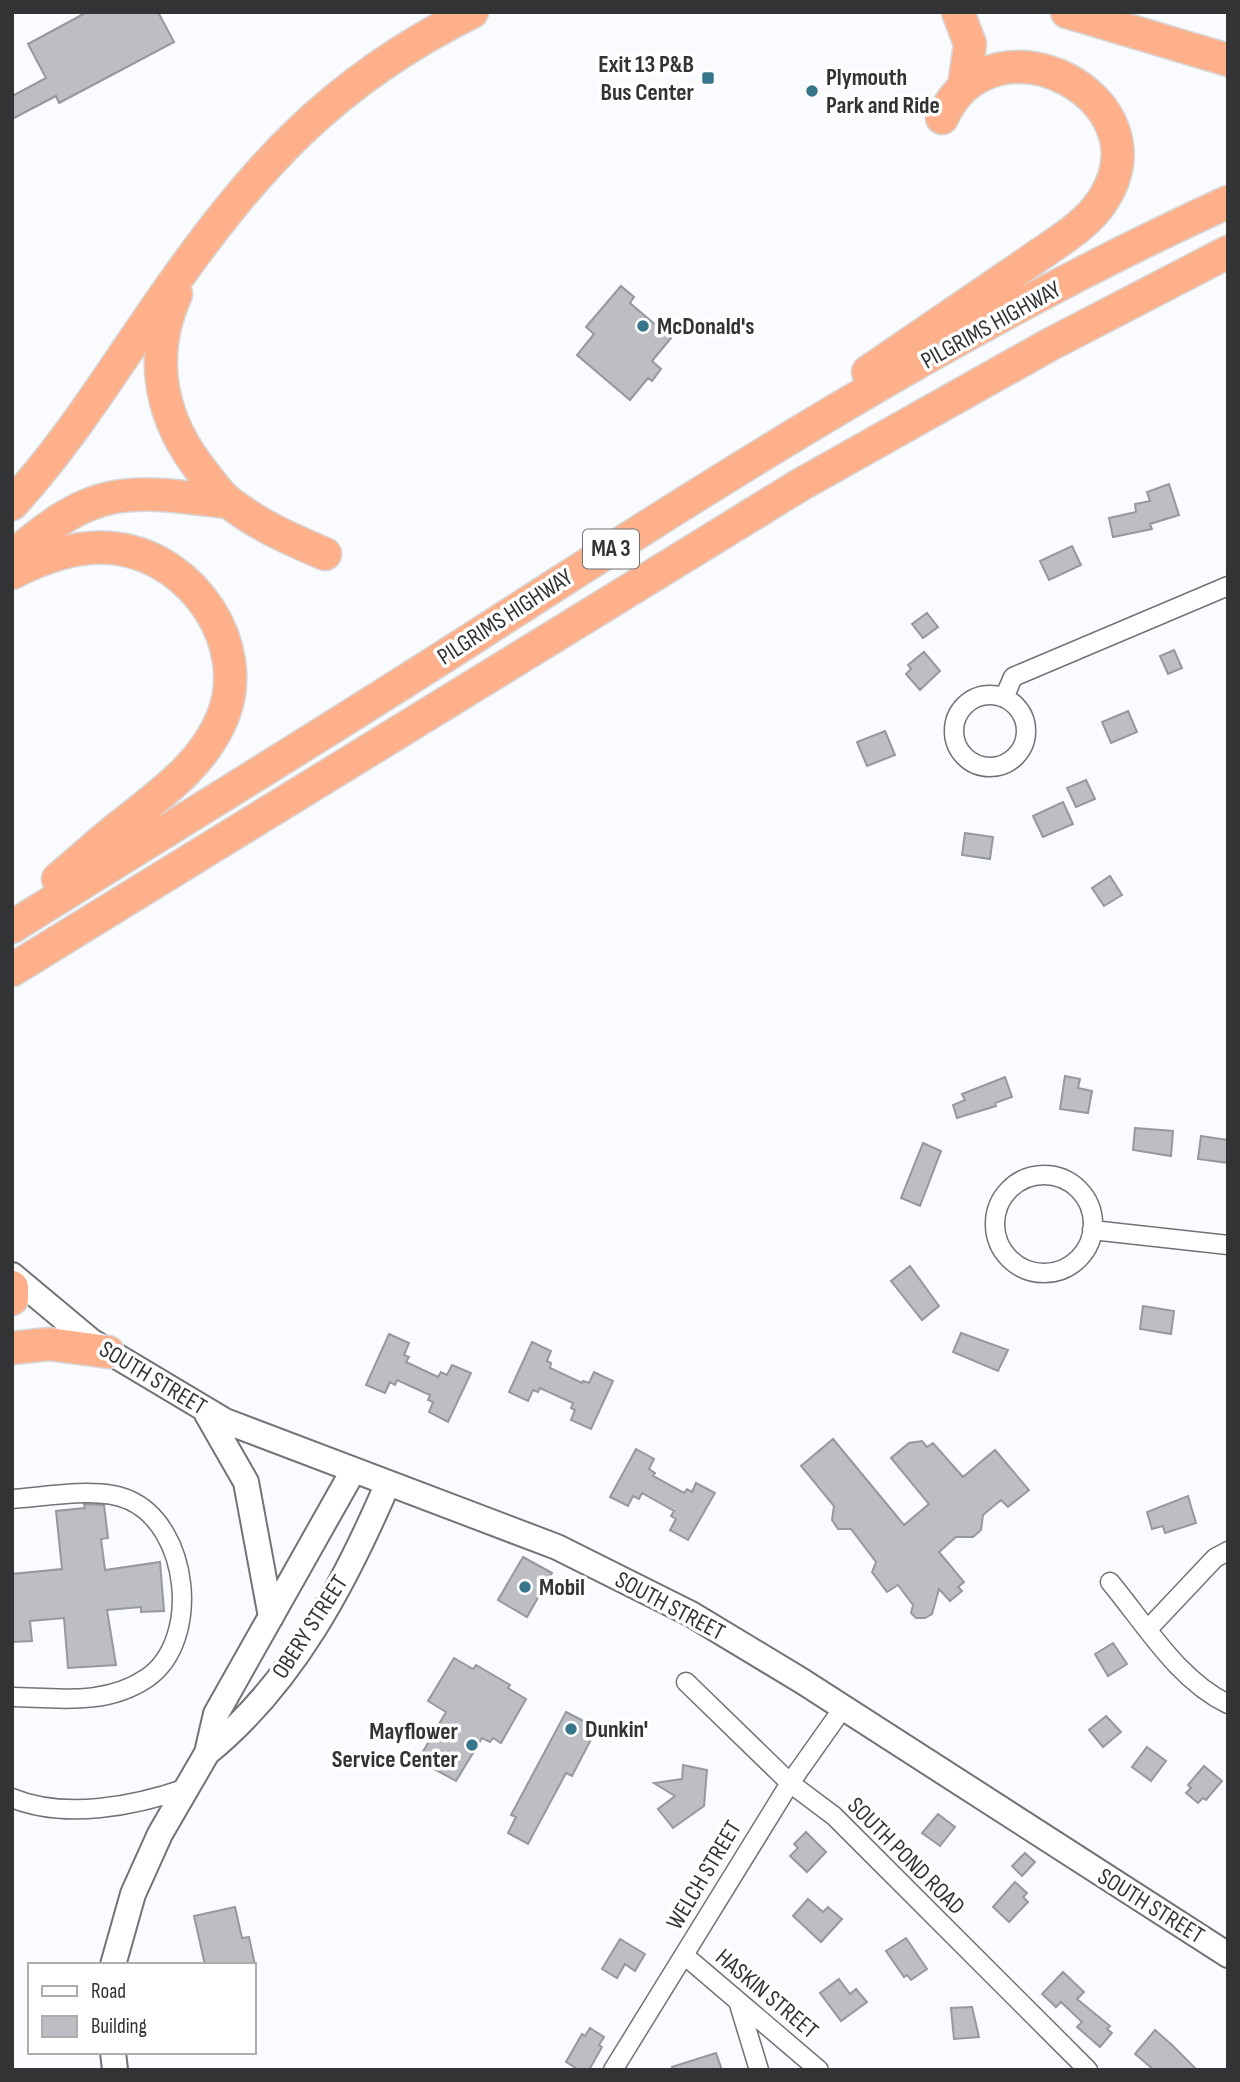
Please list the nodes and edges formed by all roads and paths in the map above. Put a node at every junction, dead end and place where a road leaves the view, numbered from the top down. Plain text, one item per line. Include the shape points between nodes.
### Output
1 (472, 12) edge
2 (958, 12) edge
3 (1067, 12) edge
4 (1228, 60) edge
5 (964, 87) junction
6 (942, 118) dead end
7 (1228, 202) edge
8 (1228, 252) edge
9 (194, 254) junction
10 (227, 502) junction
11 (12, 504) edge
12 (636, 532) junction
13 (325, 554) dead end
14 (12, 557) edge
15 (12, 573) edge
16 (1228, 586) edge
17 (1004, 698) junction
18 (12, 918) edge
19 (12, 927) edge
20 (12, 970) edge
21 (1092, 1230) junction
22 (1228, 1245) edge
23 (12, 1275) edge
24 (12, 1287) edge
25 (12, 1299) edge
26 (12, 1348) edge
27 (108, 1352) junction
28 (204, 1410) junction
29 (353, 1471) junction
30 (388, 1483) junction
31 (12, 1499) edge
32 (1228, 1551) edge
33 (1110, 1583) dead end
34 (271, 1617) junction
35 (1149, 1629) junction
36 (686, 1682) dead end
37 (12, 1697) edge
38 (1228, 1704) edge
39 (843, 1708) junction
40 (207, 1753) junction
41 (790, 1783) junction
42 (187, 1788) junction
43 (12, 1798) edge
44 (684, 1955) junction
45 (1228, 1955) edge
46 (114, 1963) edge
47 (738, 2001) junction
48 (613, 2070) edge
49 (759, 2070) edge
50 (819, 2070) edge
51 (1088, 2070) edge

1 - 9 highway via 378,67 303,125 264,165
2 - 5 highway via 971,44
3 - 4 highway
5 - 6 highway
5 - 12 highway via 1000,68 1032,68 1060,75 1090,94 1111,127 1116,150 1115,172 1104,200 1073,231
7 - 12 highway, PILGRIMS HIGHWAY / MA 3 via 1110,260 905,372
8 - 20 highway, PILGRIMS HIGHWAY / MA 3 via 1049,345 800,485
9 - 10 highway via 165,328 163,392 169,419 182,443
9 - 11 highway via 66,439
10 - 13 highway
10 - 14 highway via 129,493 97,500 53,522
12 - 19 highway, PILGRIMS HIGHWAY / MA 3 via 341,723
15 - 18 highway via 82,549 121,549 150,558 178,574 218,624 229,657 230,690 222,717 190,767
16 - 17 street via 1013,677
17 - 17 street via 988,695 973,699 957,717 958,748 977,764 1010,761 1024,740 1022,715
21 - 21 street via 1092,1214 1081,1193 1062,1178 1030,1177 1004,1195 997,1209 998,1241 1018,1266 1033,1272 1049,1273 1078,1259
21 - 22 street
23 - 27 main road, SOUTH STREET
24 - 25 highway
26 - 27 highway via 49,1344
27 - 28 main road, SOUTH STREET
28 - 29 main road, SOUTH STREET
28 - 34 main road via 246,1482
29 - 30 main road, SOUTH STREET
29 - 34 main road, OBERY STREET
30 - 39 main road, SOUTH STREET via 557,1547 670,1603
30 - 40 main road, OBERY STREET via 341,1585 310,1636 241,1725
31 - 37 street via 106,1493 131,1500 152,1518 168,1541 178,1570 182,1605 174,1648 146,1678 79,1700
32 - 35 street
33 - 35 street
34 - 40 main road, OBERY STREET via 216,1714
35 - 38 street via 1189,1677 1210,1696
36 - 41 street, SOUTH POND ROAD
39 - 41 street, WELCH STREET
39 - 45 main road, SOUTH STREET
40 - 42 main road, OBERY STREET
41 - 44 street, WELCH STREET
41 - 51 street, SOUTH POND ROAD via 834,1816
42 - 43 street via 140,1801 78,1808 46,1807
42 - 46 main road, OBERY STREET via 138,1883
44 - 47 street, HASKIN STREET
44 - 48 street, WELCH STREET
47 - 49 street
47 - 50 street, HASKIN STREET

